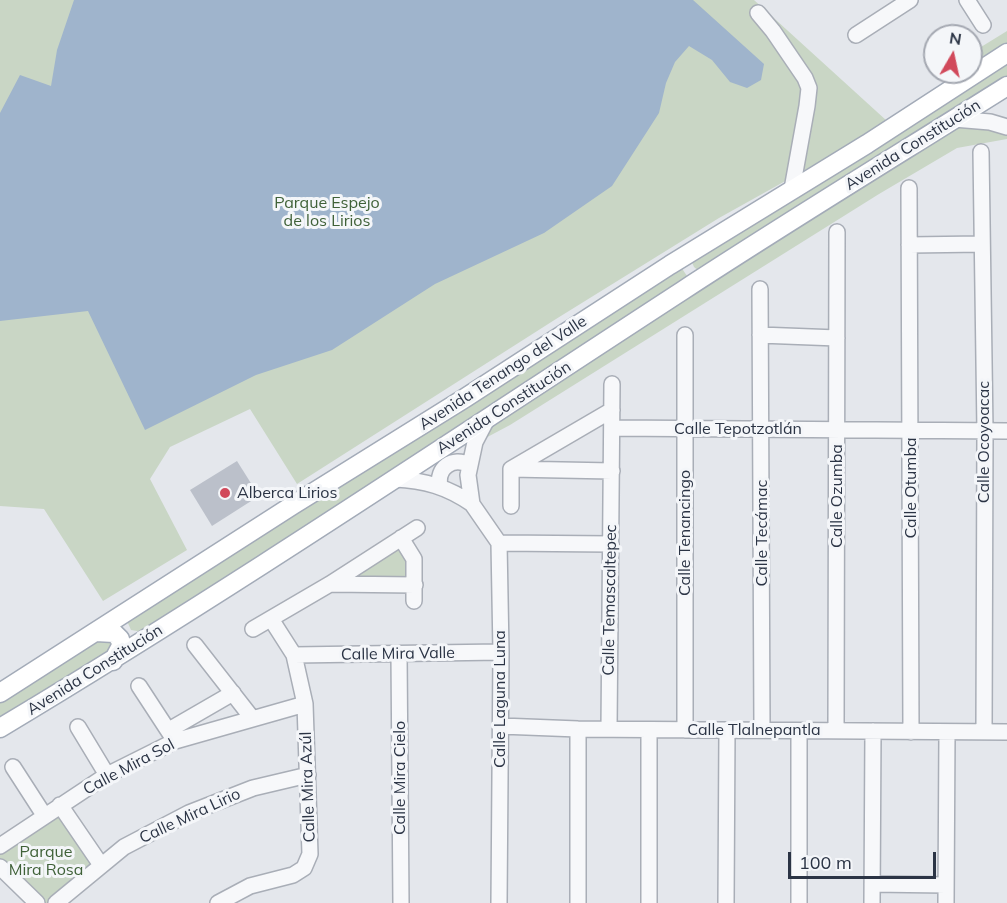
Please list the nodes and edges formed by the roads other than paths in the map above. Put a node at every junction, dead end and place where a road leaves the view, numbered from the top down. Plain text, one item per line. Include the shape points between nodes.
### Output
1 (910, 0) edge
2 (967, 0) edge
3 (758, 13) dead end
4 (982, 24) edge
5 (856, 35) dead end
6 (1007, 53) edge
7 (1007, 86) edge
8 (954, 119) junction
9 (1006, 122) edge
10 (981, 152) dead end
11 (792, 189) junction
12 (909, 189) dead end
13 (837, 232) dead end
14 (982, 244) junction
15 (909, 245) junction
16 (694, 250) junction
17 (670, 265) junction
18 (710, 273) junction
19 (685, 289) junction
20 (760, 289) dead end
21 (685, 335) dead end
22 (760, 335) junction
23 (837, 338) junction
24 (612, 384) dead end
25 (612, 410) junction
26 (486, 421) junction
27 (613, 428) junction
28 (685, 428) junction
29 (762, 429) junction
30 (837, 429) junction
31 (911, 430) junction
32 (985, 430) junction
33 (1007, 431) edge
34 (469, 465) junction
35 (511, 470) junction
36 (612, 471) junction
37 (395, 479) junction
38 (440, 486) junction
39 (472, 504) junction
40 (511, 506) dead end
41 (417, 528) dead end
42 (401, 538) junction
43 (499, 543) junction
44 (611, 544) junction
45 (330, 584) junction
46 (415, 585) junction
47 (414, 601) dead end
48 (137, 606) junction
49 (271, 619) junction
50 (253, 629) dead end
51 (96, 632) junction
52 (155, 633) junction
53 (195, 645) dead end
54 (501, 652) junction
55 (399, 654) junction
56 (294, 655) junction
57 (112, 661) junction
58 (139, 686) dead end
59 (0, 693) edge
60 (233, 693) junction
61 (305, 704) junction
62 (252, 718) junction
63 (501, 726) junction
64 (78, 727) dead end
65 (0, 728) edge
66 (578, 729) junction
67 (609, 729) junction
68 (650, 730) junction
69 (685, 730) junction
70 (727, 730) junction
71 (762, 730) junction
72 (799, 731) junction
73 (836, 731) junction
74 (873, 731) junction
75 (984, 731) junction
76 (911, 732) junction
77 (947, 732) junction
78 (1007, 732) edge
79 (172, 736) junction
80 (12, 767) dead end
81 (107, 775) junction
82 (308, 775) junction
83 (60, 805) junction
84 (44, 815) junction
85 (0, 846) edge
86 (101, 865) junction
87 (0, 867) edge
88 (872, 884) junction
89 (946, 885) junction
90 (37, 903) edge
91 (56, 903) edge
92 (218, 903) edge
93 (401, 903) edge
94 (499, 903) edge
95 (578, 903) edge
96 (649, 903) edge
97 (726, 903) edge
98 (799, 903) edge
99 (872, 903) edge
100 (946, 903) edge

1 - 5 street
2 - 4 street
3 - 11 street via 809,88
6 - 11 main road, Avenida Tenango del Valle
7 - 8 main road, Avenida Constitución
8 - 9 street
8 - 18 main road, Avenida Constitución
10 - 14 street, Calle Ocoyoacac
11 - 16 main road, Avenida Tenango del Valle
12 - 15 street, Calle Otumba
13 - 23 street, Calle Ozumba
14 - 15 street
14 - 32 street, Calle Ocoyoacac
15 - 31 street, Calle Otumba
16 - 17 main road, Avenida Tenango del Valle
16 - 18 main road via 693,268
17 - 19 main road via 678,265 687,272
17 - 48 main road, Avenida Tenango del Valle
18 - 19 main road, Avenida Constitución
19 - 26 main road, Avenida Constitución
20 - 22 street, Calle Tecámac
21 - 28 street, Calle Tenancingo
22 - 23 street
22 - 29 street, Calle Tecámac
23 - 30 street, Calle Ozumba
24 - 25 street, Calle Temascaltepec
25 - 27 street, Calle Temascaltepec
25 - 35 street
26 - 34 street
26 - 37 main road, Avenida Constitución
27 - 28 street, Calle Tepotzotlán
27 - 36 street, Calle Temascaltepec
28 - 29 street, Calle Tepotzotlán
28 - 69 street, Calle Tenancingo
29 - 30 street, Calle Tepotzotlán
29 - 71 street, Calle Tecámac
30 - 31 street, Calle Tepotzotlán
30 - 73 street, Calle Ozumba
31 - 32 street, Calle Tepotzotlán
31 - 76 street, Calle Otumba
32 - 33 street, Calle Tepotzotlán
32 - 75 street, Calle Ocoyoacac
34 - 38 street via 447,465 439,477
34 - 39 street
35 - 36 street
35 - 40 street
36 - 44 street, Calle Temascaltepec
37 - 38 street
37 - 52 main road, Avenida Constitución
38 - 39 street
39 - 43 street
41 - 42 street
42 - 45 street
42 - 46 street via 414,559
43 - 44 street
43 - 54 street, Calle Laguna Luna
44 - 67 street, Calle Temascaltepec
45 - 46 street
45 - 49 street
46 - 47 street
48 - 51 main road, Avenida Tenango del Valle
48 - 52 main road via 126,621 130,630
49 - 50 street
49 - 56 street, Calle Mira Azúl
51 - 57 main road via 114,633 120,639 122,646
51 - 59 main road, Avenida Tenango del Valle
52 - 57 main road, Avenida Constitución
53 - 60 street
54 - 55 street, Calle Mira Valle
54 - 63 street, Calle Laguna Luna
55 - 56 street, Calle Mira Valle
55 - 93 street, Calle Mira Cielo
56 - 61 street, Calle Mira Azúl
57 - 65 main road, Avenida Constitución
58 - 79 street
60 - 62 street
60 - 79 street
61 - 62 street, Calle Mira Sol
61 - 82 street, Calle Mira Azúl
62 - 79 street, Calle Mira Sol
63 - 66 street, Calle Tlalnepantla
63 - 94 street, Calle Laguna Luna
64 - 81 street
66 - 67 street, Calle Tlalnepantla
66 - 95 street
67 - 68 street, Calle Tlalnepantla
68 - 69 street, Calle Tlalnepantla
68 - 96 street
69 - 70 street, Calle Tlalnepantla
70 - 71 street, Calle Tlalnepantla
70 - 97 street
71 - 72 street, Calle Tlalnepantla
72 - 73 street, Calle Tlalnepantla
72 - 98 street
73 - 74 street, Calle Tlalnepantla
74 - 76 street, Calle Tlalnepantla
74 - 88 street
75 - 77 street, Calle Tlalnepantla
75 - 78 street, Calle Tlalnepantla
76 - 77 street, Calle Tlalnepantla
77 - 89 street
79 - 81 street, Calle Mira Sol
80 - 84 street
81 - 83 street, Calle Mira Sol
82 - 86 street, Calle Mira Lirio via 253,788 189,813 124,847
82 - 92 street, Calle Mira Azúl via 310,854 304,868 293,875 250,886
83 - 84 street, Calle Mira Sol
83 - 86 street
84 - 85 street, Calle Mira Sol
86 - 91 street, Calle Mira Lirio
87 - 90 street
88 - 89 street
88 - 99 street
89 - 100 street

